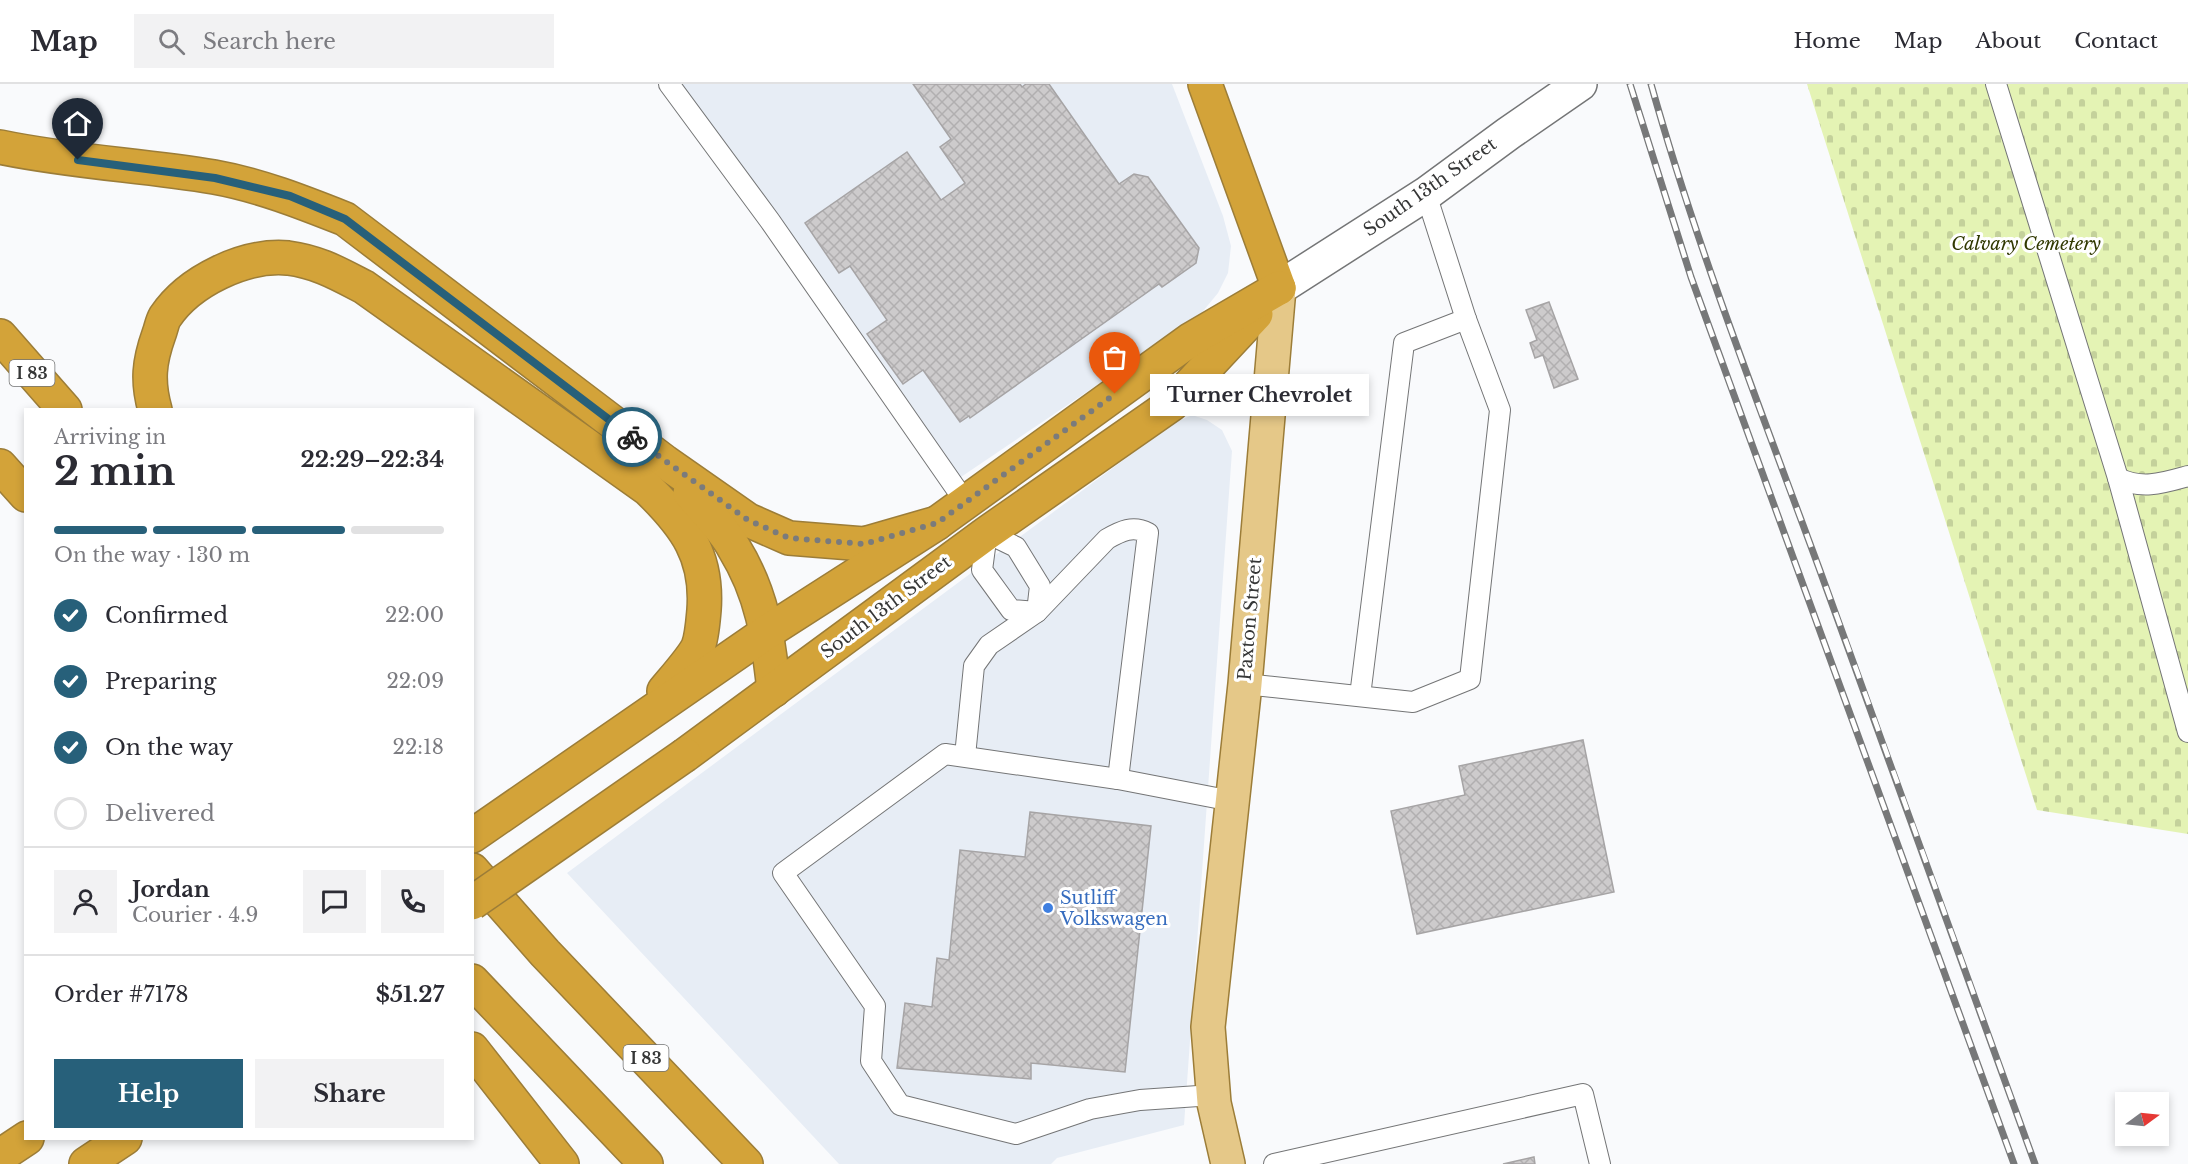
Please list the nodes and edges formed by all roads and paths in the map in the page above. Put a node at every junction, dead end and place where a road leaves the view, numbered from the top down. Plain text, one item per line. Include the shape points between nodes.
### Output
1 (669, 84) edge
2 (1205, 84) edge
3 (1580, 84) edge
4 (1996, 84) edge
5 (0, 147) edge
6 (1426, 194) junction
7 (1279, 288) junction
8 (1466, 318) junction
9 (0, 336) edge
10 (63, 408) edge
11 (154, 408) edge
12 (665, 462) junction
13 (0, 466) edge
14 (2188, 476) edge
15 (2118, 478) junction
16 (24, 493) edge
17 (966, 503) junction
18 (937, 523) junction
19 (987, 533) junction
20 (1037, 612) junction
21 (767, 632) junction
22 (1245, 684) junction
23 (774, 690) junction
24 (1360, 696) junction
25 (646, 714) junction
26 (2188, 732) edge
27 (965, 756) junction
28 (1118, 779) junction
29 (1232, 801) junction
30 (474, 835) edge
31 (474, 857) edge
32 (474, 872) edge
33 (474, 902) edge
34 (545, 953) junction
35 (474, 983) edge
36 (474, 1052) edge
37 (1213, 1095) junction
38 (24, 1140) edge
39 (122, 1140) edge
40 (143, 1140) edge
41 (0, 1156) edge
42 (86, 1164) edge
43 (126, 1164) edge
44 (562, 1164) edge
45 (646, 1164) edge
46 (746, 1164) edge
47 (1228, 1164) edge
48 (1274, 1164) edge
49 (1600, 1164) edge

1 - 17 lane via 770,221
2 - 7 highway, Paxton Street
3 - 6 main road, South 13th Street
4 - 15 lane
5 - 12 highway via 215,178 290,196 345,219
6 - 7 main road, South 13th Street
6 - 8 lane
7 - 17 highway, South 13th Street via 1190,340
7 - 19 highway, South 13th Street via 1172,404
7 - 22 main road, Paxton Street
8 - 24 lane via 1404,343
8 - 24 lane via 1500,410 1470,679 1413,702
9 - 10 highway, I 83
11 - 25 highway via 150,358 165,318 188,292 217,273 252,260 286,258 327,267 364,287 648,489 674,515 696,550 705,592 704,618 698,647
12 - 18 highway via 748,520 789,538 864,544
12 - 21 highway via 734,546 753,582
13 - 16 highway
14 - 15 lane via 2141,486
15 - 26 lane
17 - 18 highway, South 13th Street
18 - 21 highway, South 13th Street
19 - 20 lane via 1016,547 1040,586
19 - 20 lane via 982,570 1011,610
19 - 23 highway, South 13th Street
20 - 27 lane via 989,645 974,666
20 - 28 lane via 1107,539 1130,529 1148,533
21 - 23 highway
21 - 25 highway, South 13th Street
22 - 24 lane
22 - 29 main road, Paxton Street
23 - 33 highway, South 13th Street, bridge
25 - 30 highway, South 13th Street
27 - 28 lane
27 - 37 lane via 945,754 783,873 875,1006 871,1061 900,1105 1016,1134 1090,1109 1140,1100
28 - 29 lane
29 - 37 main road, Paxton Street via 1208,1027
31 - 34 highway
32 - 34 highway, I 83
34 - 46 highway, I 83
35 - 45 highway
36 - 44 highway
37 - 47 main road, Paxton Street
38 - 41 highway
39 - 42 highway
40 - 43 highway
48 - 49 lane via 1583,1094

